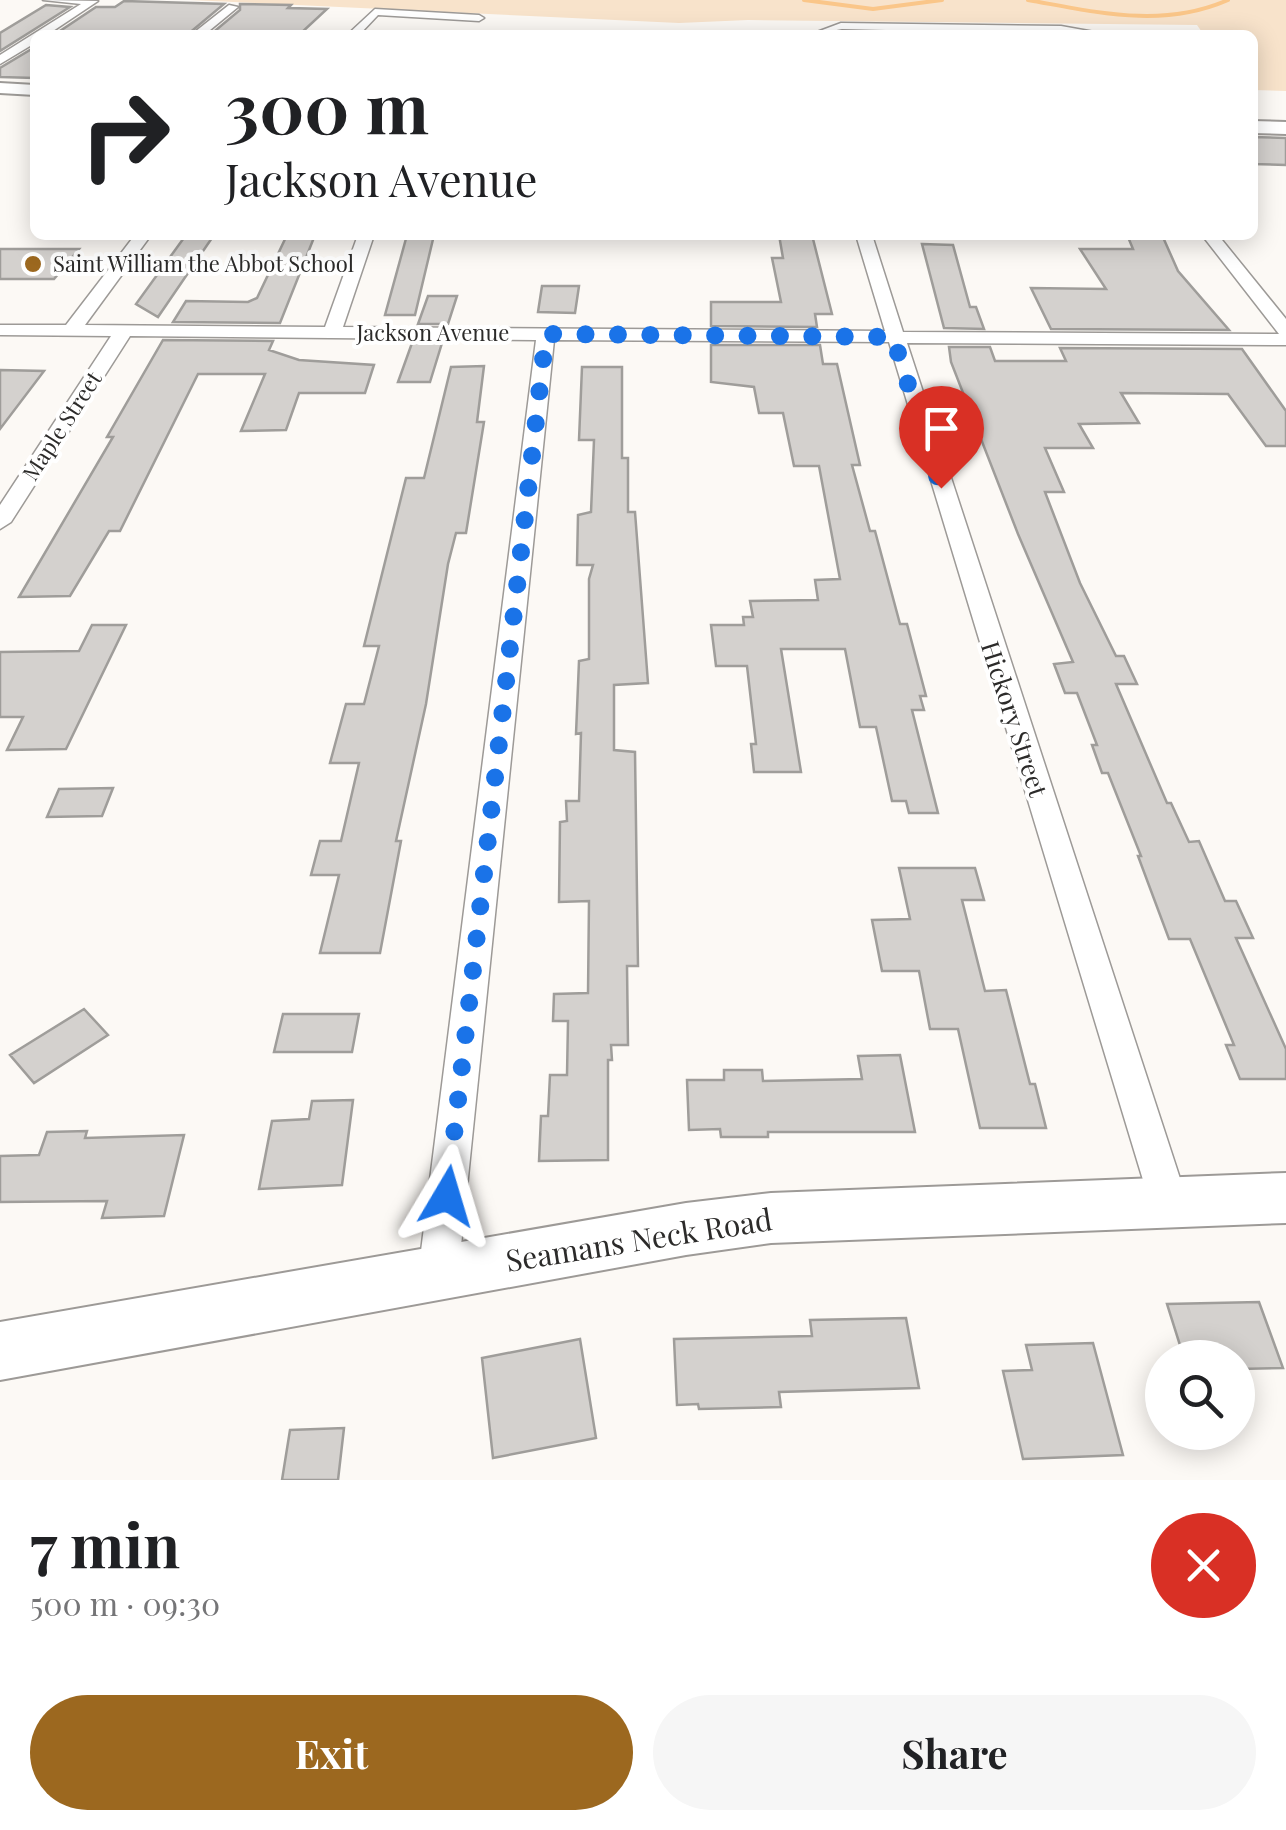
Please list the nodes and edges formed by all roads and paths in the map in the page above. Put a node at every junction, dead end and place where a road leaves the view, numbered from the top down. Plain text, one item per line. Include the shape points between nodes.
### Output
1 (48, 0) edge
2 (93, 1) edge
3 (233, 7) dead end
4 (479, 18) dead end
5 (48, 30) edge
6 (203, 30) edge
7 (358, 30) edge
8 (829, 30) edge
9 (1068, 30) edge
10 (11, 38) dead end
11 (30, 38) edge
12 (30, 42) edge
13 (0, 60) edge
14 (0, 88) edge
15 (30, 90) edge
16 (1258, 128) edge
17 (1286, 128) edge
18 (138, 240) edge
19 (364, 240) edge
20 (865, 240) edge
21 (1214, 240) edge
22 (0, 330) edge
23 (72, 330) junction
24 (124, 331) junction
25 (1286, 331) edge
26 (332, 332) junction
27 (546, 334) junction
28 (893, 337) junction
29 (1286, 340) edge
30 (0, 522) edge
31 (1286, 1198) edge
32 (1168, 1203) junction
33 (438, 1275) junction
34 (3, 1353) edge

1 - 2 street
2 - 5 street
3 - 6 street
4 - 7 street via 375,12
8 - 9 street
10 - 11 street
12 - 13 street
14 - 15 street
16 - 17 street
18 - 23 street
19 - 26 street
20 - 28 street, Hickory Street
21 - 25 street
22 - 23 street, Jackson Avenue
23 - 24 street, Jackson Avenue
24 - 26 street, Jackson Avenue
24 - 30 street, Maple Street
26 - 27 street, Jackson Avenue
27 - 28 street, Jackson Avenue
27 - 33 street
28 - 29 street, Jackson Avenue
28 - 32 street, Hickory Street
31 - 32 street, Seamans Neck Road
32 - 33 street, Seamans Neck Road via 771,1218
33 - 34 street, Seamans Neck Road

